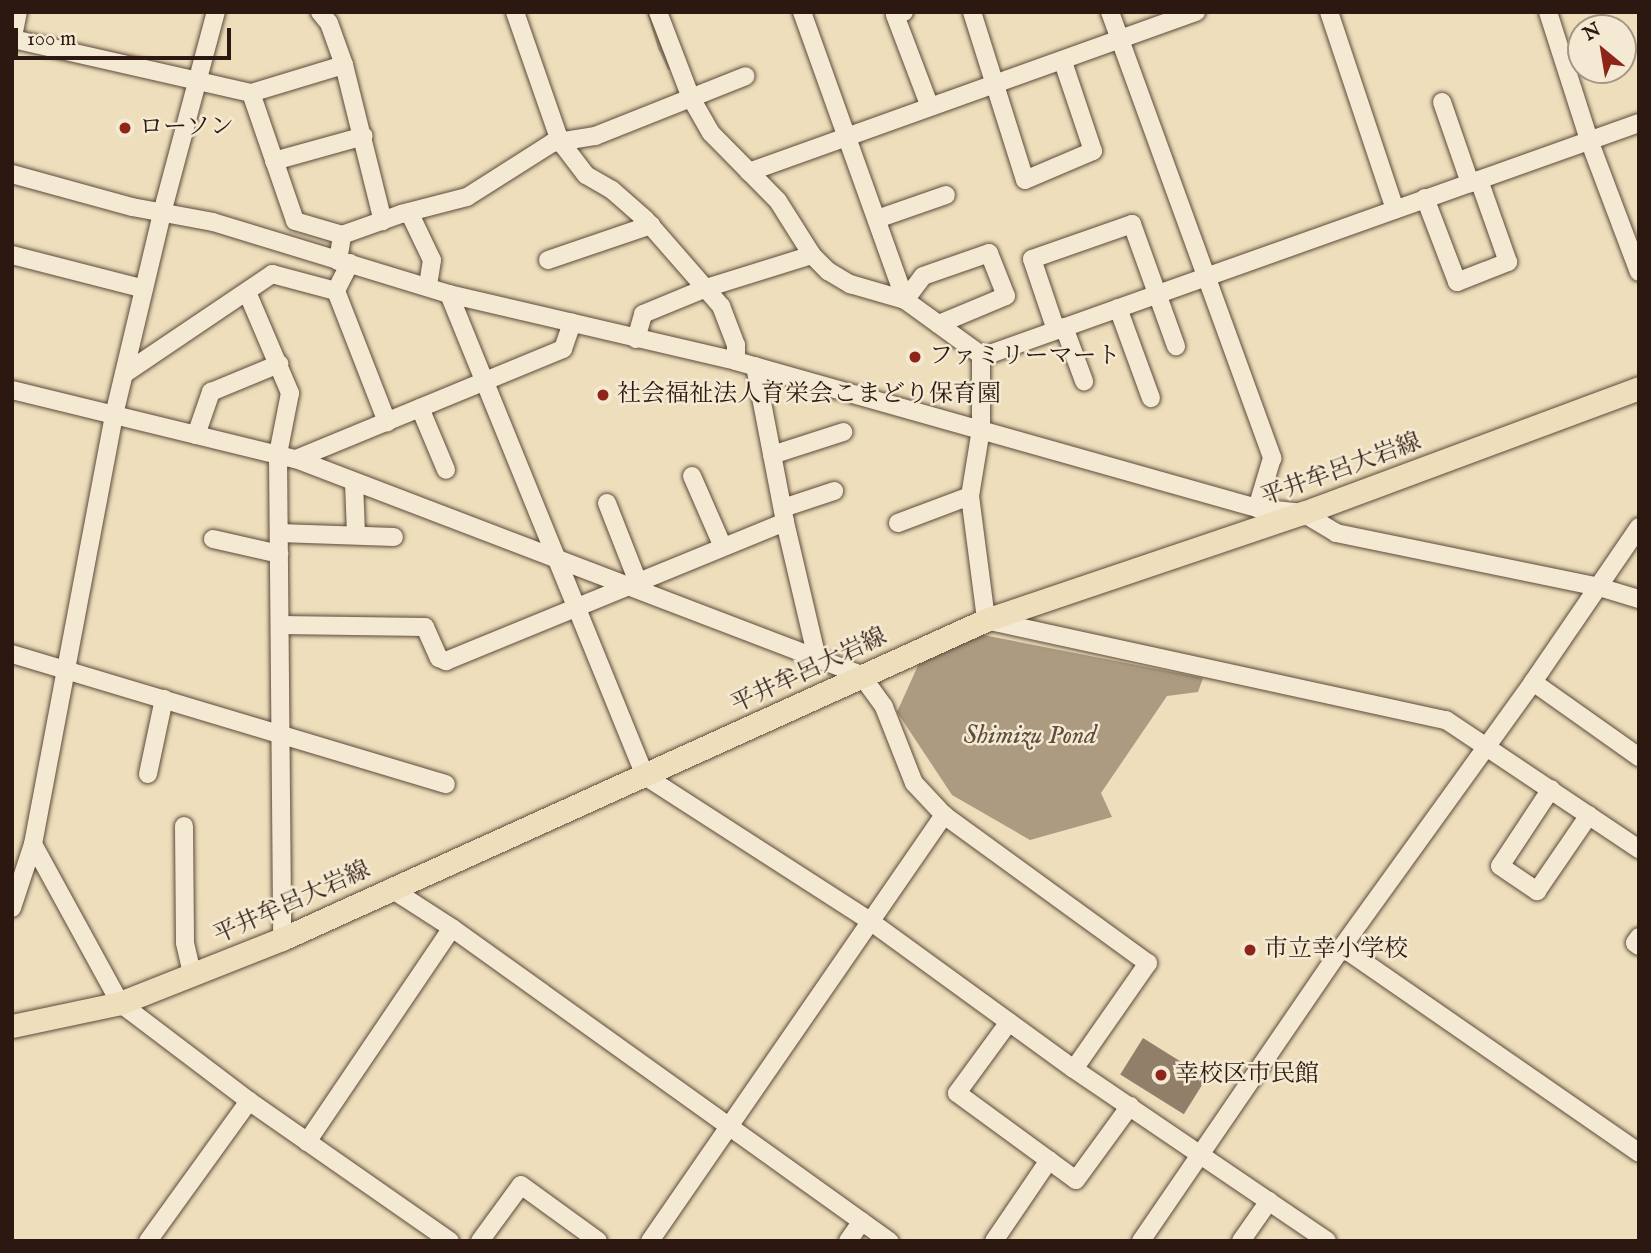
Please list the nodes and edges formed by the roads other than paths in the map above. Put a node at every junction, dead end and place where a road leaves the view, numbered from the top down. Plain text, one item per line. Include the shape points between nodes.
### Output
1 (18, 12) edge
2 (216, 12) edge
3 (320, 12) edge
4 (515, 12) edge
5 (658, 12) edge
6 (802, 12) edge
7 (904, 12) edge
8 (972, 12) edge
9 (1110, 12) edge
10 (1196, 12) edge
11 (1329, 12) edge
12 (1548, 12) edge
13 (1121, 40) junction
14 (13, 41) edge
15 (1063, 62) junction
16 (344, 65) junction
17 (746, 76) dead end
18 (200, 82) junction
19 (994, 85) junction
20 (251, 93) junction
21 (691, 98) junction
22 (1442, 102) dead end
23 (930, 107) junction
24 (1639, 123) edge
25 (364, 136) junction
26 (848, 136) junction
27 (1589, 140) junction
28 (560, 141) junction
29 (274, 161) junction
30 (749, 172) junction
31 (12, 174) edge
32 (1475, 182) junction
33 (946, 195) dead end
34 (1425, 198) junction
35 (1395, 208) junction
36 (409, 212) junction
37 (162, 214) junction
38 (877, 219) junction
39 (383, 220) junction
40 (650, 225) junction
41 (342, 235) junction
42 (812, 255) junction
43 (12, 256) edge
44 (548, 260) dead end
45 (344, 262) junction
46 (1639, 272) edge
47 (1205, 277) junction
48 (428, 286) junction
49 (706, 288) junction
50 (144, 289) junction
51 (336, 291) junction
52 (247, 292) junction
53 (450, 294) junction
54 (1158, 294) junction
55 (905, 300) junction
56 (1118, 308) junction
57 (572, 323) junction
58 (939, 324) junction
59 (1060, 329) junction
60 (636, 339) junction
61 (1176, 346) dead end
62 (981, 355) junction
63 (736, 361) junction
64 (279, 364) junction
65 (755, 366) junction
66 (124, 374) junction
67 (1084, 381) dead end
68 (484, 383) junction
69 (1639, 388) edge
70 (12, 390) edge
71 (1152, 398) dead end
72 (420, 408) junction
73 (114, 415) junction
74 (387, 422) junction
75 (981, 429) junction
76 (843, 432) dead end
77 (197, 435) junction
78 (278, 454) junction
79 (772, 455) junction
80 (296, 459) junction
81 (446, 470) dead end
82 (692, 476) dead end
83 (354, 482) junction
84 (834, 491) dead end
85 (970, 496) junction
86 (607, 503) dead end
87 (1257, 508) junction
88 (1303, 513) junction
89 (784, 515) junction
90 (898, 523) dead end
91 (1639, 527) edge
92 (279, 533) junction
93 (356, 536) junction
94 (394, 537) dead end
95 (213, 540) dead end
96 (723, 547) junction
97 (279, 554) junction
98 (555, 558) junction
99 (633, 584) junction
100 (1598, 587) junction
101 (1639, 599) edge
102 (574, 607) junction
103 (986, 620) junction
104 (279, 625) junction
105 (12, 654) edge
106 (817, 658) junction
107 (64, 670) junction
108 (861, 675) junction
109 (1533, 682) junction
110 (164, 699) junction
111 (281, 734) junction
112 (1486, 745) junction
113 (1639, 757) edge
114 (148, 774) dead end
115 (645, 776) junction
116 (446, 784) dead end
117 (1551, 789) junction
118 (944, 815) junction
119 (1589, 816) junction
120 (184, 826) dead end
121 (1639, 826) edge
122 (33, 844) junction
123 (1633, 845) edge
124 (390, 888) junction
125 (12, 908) edge
126 (870, 921) junction
127 (452, 928) junction
128 (1639, 937) edge
129 (282, 939) junction
130 (1639, 946) edge
131 (1342, 947) junction
132 (192, 974) junction
133 (120, 1003) junction
134 (1009, 1022) junction
135 (12, 1026) edge
136 (1074, 1069) junction
137 (249, 1101) junction
138 (1130, 1106) junction
139 (728, 1125) junction
140 (307, 1142) junction
141 (1201, 1153) junction
142 (1639, 1153) edge
143 (1049, 1160) junction
144 (1269, 1201) junction
145 (862, 1221) junction
146 (148, 1241) edge
147 (450, 1241) edge
148 (480, 1241) edge
149 (598, 1241) edge
150 (650, 1241) edge
151 (848, 1241) edge
152 (889, 1241) edge
153 (994, 1241) edge
154 (1141, 1241) edge
155 (1241, 1241) edge
156 (1327, 1241) edge

1 - 14 street
2 - 18 street
3 - 16 street via 329,23
4 - 28 street
5 - 21 street
6 - 26 street
7 - 23 street via 895,15
8 - 19 street
9 - 13 street
10 - 13 street
11 - 35 street
12 - 27 street
13 - 15 street
13 - 47 street
14 - 18 street
15 - 19 street
15 - 19 street via 1093,151 1025,180
16 - 20 street
16 - 25 street
17 - 21 street
18 - 20 street
18 - 37 street
19 - 23 street
20 - 29 street
21 - 28 street via 595,136
21 - 30 street via 711,133
22 - 32 street
23 - 26 street
24 - 27 street
25 - 29 street
25 - 39 street
26 - 30 street
26 - 38 street
27 - 32 street
27 - 46 street
28 - 36 street via 467,197
28 - 40 street via 586,175 612,190
29 - 41 street via 295,221
30 - 42 street via 778,201
31 - 37 street
32 - 34 street
32 - 34 street via 1508,262 1457,282
33 - 38 street
34 - 35 street
35 - 47 street
36 - 39 street
36 - 48 street via 432,260
37 - 45 street via 213,222
37 - 50 street
38 - 55 street
39 - 41 street
40 - 44 street
40 - 49 street
41 - 45 street
42 - 49 street
42 - 55 street via 850,284
43 - 50 street
45 - 48 street
45 - 51 street
47 - 54 street
47 - 87 street via 1272,458
48 - 53 street
49 - 60 street via 643,314
49 - 63 street via 722,306 736,345
50 - 66 street
51 - 52 street via 272,274
51 - 74 street
52 - 64 street
52 - 66 street
53 - 57 street
53 - 68 street
54 - 56 street
54 - 59 street via 1132,224 1045,255 1032,260
54 - 61 street
55 - 58 street
55 - 58 street via 923,275 989,253 1006,296
56 - 59 street
56 - 71 street
57 - 60 street
57 - 68 street via 563,349
58 - 62 street
59 - 62 street
59 - 67 street
60 - 63 street
62 - 75 street
63 - 65 street
64 - 77 street via 211,392
64 - 78 street via 290,393
65 - 75 street
65 - 79 street
66 - 73 street
68 - 72 street
68 - 98 street
69 - 88 main road, 平井牟呂大岩線
70 - 73 street
72 - 74 street
72 - 81 street
73 - 77 street
73 - 107 street
74 - 80 street
75 - 85 street
75 - 87 street
76 - 79 street
77 - 78 street
78 - 80 street
78 - 92 street
79 - 89 street
80 - 83 street
82 - 96 street
83 - 93 street
83 - 98 street
84 - 89 street
85 - 90 street
85 - 103 street
86 - 99 street
87 - 88 street
88 - 100 street via 1336,533
88 - 103 main road, 平井牟呂大岩線
89 - 96 street
89 - 106 street
91 - 100 street
92 - 93 street
92 - 97 street
93 - 94 street
95 - 97 street
96 - 99 street
97 - 104 street
98 - 99 street
98 - 102 street
99 - 102 street
99 - 106 street
100 - 101 street
100 - 109 street
102 - 104 street via 446,661 439,658 425,627
102 - 115 street
103 - 108 main road, 平井牟呂大岩線
103 - 112 street via 1446,720
104 - 111 street
105 - 107 street
106 - 108 street
107 - 110 street
107 - 122 street
108 - 115 main road, 平井牟呂大岩線
108 - 118 street via 884,707 914,783
109 - 112 street
109 - 113 street
110 - 111 street
110 - 114 street
111 - 116 street
111 - 129 street
112 - 117 street
112 - 131 street
115 - 124 main road, 平井牟呂大岩線
115 - 126 street
117 - 119 street
117 - 119 street via 1500,866 1537,891
118 - 126 street
118 - 136 street via 1148,963
119 - 123 street
120 - 132 street via 185,943
121 - 123 street
122 - 125 street
122 - 133 street
124 - 127 street
124 - 129 main road, 平井牟呂大岩線
126 - 134 street
126 - 139 street
127 - 139 street
127 - 140 street
128 - 130 street via 1635,943
129 - 132 main road, 平井牟呂大岩線
131 - 141 street
131 - 142 street
132 - 133 main road, 平井牟呂大岩線
133 - 135 main road, 平井牟呂大岩線
133 - 137 street
134 - 136 street
134 - 143 street via 957,1093
136 - 138 street
137 - 140 street
137 - 146 street
138 - 141 street
138 - 143 street via 1076,1180
139 - 145 street
139 - 150 street
140 - 147 street
141 - 144 street
141 - 154 street
143 - 153 street
144 - 155 street
144 - 156 street
145 - 151 street
145 - 152 street
148 - 149 street via 521,1185

